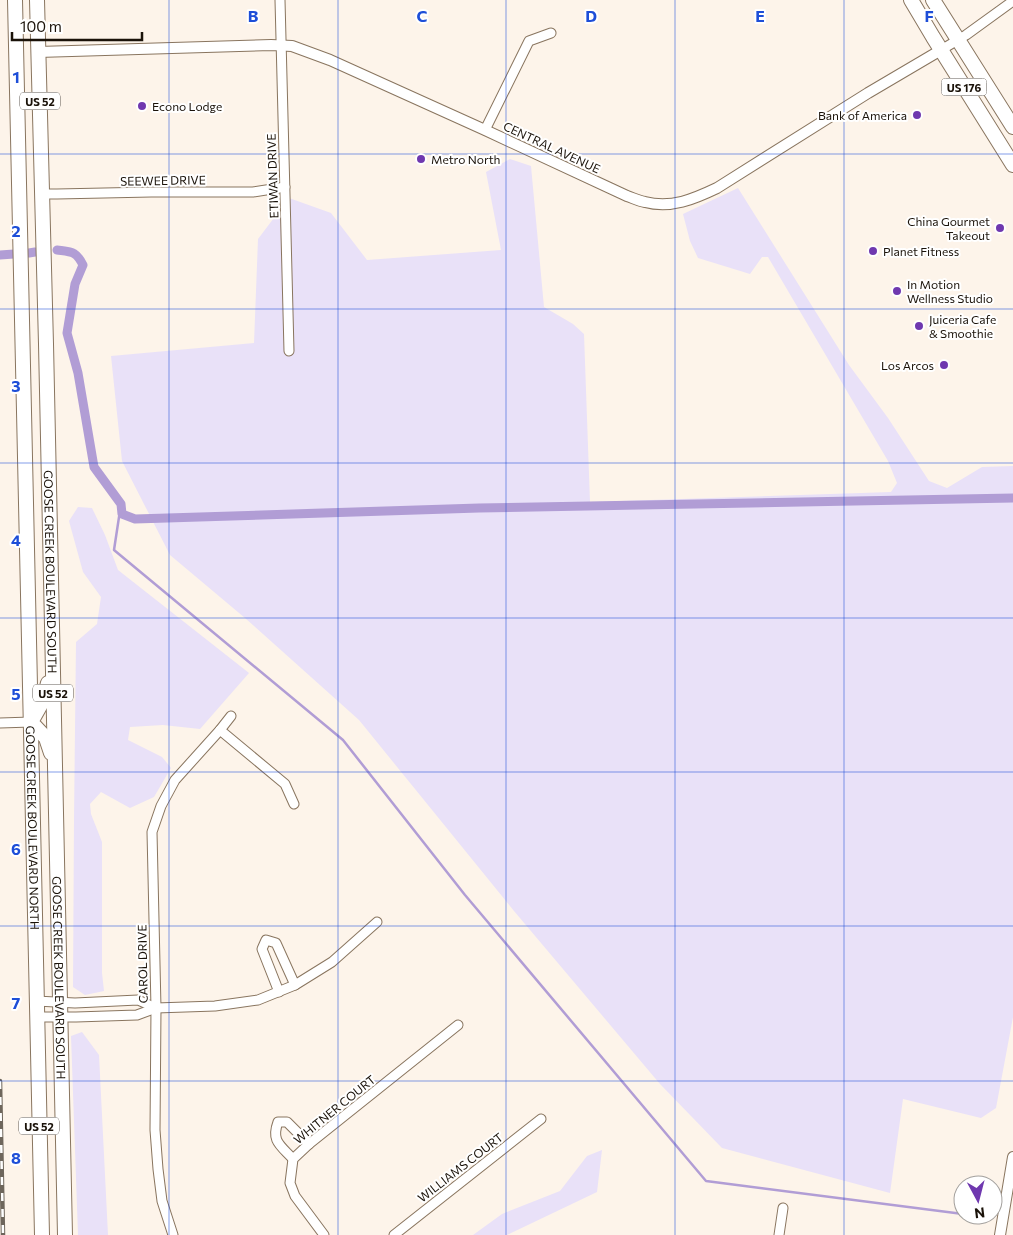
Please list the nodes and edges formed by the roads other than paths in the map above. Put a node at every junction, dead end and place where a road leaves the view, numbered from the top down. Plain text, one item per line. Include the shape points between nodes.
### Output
1 (37, 0) edge
2 (280, 0) edge
3 (911, 0) edge
4 (933, 0) edge
5 (1013, 2) edge
6 (15, 5) edge
7 (551, 33) dead end
8 (958, 40) junction
9 (281, 45) junction
10 (941, 50) junction
11 (38, 52) junction
12 (17, 98) junction
13 (1013, 127) edge
14 (485, 130) junction
15 (1013, 165) edge
16 (285, 187) junction
17 (42, 194) junction
18 (289, 351) dead end
19 (53, 663) junction
20 (231, 716) dead end
21 (31, 722) junction
22 (0, 723) edge
23 (220, 730) junction
24 (55, 773) junction
25 (294, 804) dead end
26 (377, 922) dead end
27 (295, 985) junction
28 (279, 992) junction
29 (36, 1001) junction
30 (60, 1002) junction
31 (156, 1008) junction
32 (36, 1017) junction
33 (60, 1017) junction
34 (458, 1025) dead end
35 (541, 1119) dead end
36 (309, 1144) junction
37 (1013, 1157) edge
38 (293, 1159) junction
39 (783, 1208) dead end
40 (42, 1235) edge
41 (65, 1235) edge
42 (173, 1235) edge
43 (324, 1235) edge
44 (394, 1235) edge
45 (779, 1235) edge
46 (1000, 1235) edge

1 - 11 main road, GOOSE CREEK BOULEVARD SOUTH / US 52
2 - 9 street, ETIWAN DRIVE
3 - 10 main road, US 176
4 - 8 main road
5 - 8 street, CENTRAL AVENUE
6 - 11 main road via 24,35
6 - 12 main road, GOOSE CREEK BOULEVARD NORTH / US 52
7 - 14 street via 529,41
8 - 10 street, CENTRAL AVENUE
8 - 13 main road
9 - 11 street, CENTRAL AVENUE
9 - 14 street, CENTRAL AVENUE via 330,60
9 - 16 street, ETIWAN DRIVE
10 - 14 street, CENTRAL AVENUE via 717,188 674,204 647,203 627,196
10 - 15 main road, US 176
11 - 12 main road via 24,68
11 - 17 main road, GOOSE CREEK BOULEVARD SOUTH / US 52
12 - 21 main road, GOOSE CREEK BOULEVARD NORTH / US 52
16 - 17 street, SEEWEE DRIVE via 253,192
16 - 18 street, ETIWAN DRIVE
17 - 19 main road, GOOSE CREEK BOULEVARD SOUTH / US 52
19 - 21 main road via 44,699
19 - 24 main road, GOOSE CREEK BOULEVARD SOUTH / US 52
20 - 23 street, CAROL DRIVE
21 - 22 street
21 - 24 main road via 46,738
21 - 29 main road, GOOSE CREEK BOULEVARD NORTH / US 52
23 - 25 street via 285,784
23 - 31 street, CAROL DRIVE via 175,780 152,832
24 - 30 main road, GOOSE CREEK BOULEVARD SOUTH / US 52
26 - 27 street via 332,962
27 - 28 street
27 - 28 street via 276,943 266,940 262,949
28 - 31 street via 258,1000 215,1006
29 - 30 street
29 - 32 main road, GOOSE CREEK BOULEVARD NORTH / US 52
30 - 31 street via 138,1000
30 - 33 main road, GOOSE CREEK BOULEVARD SOUTH / US 52
31 - 33 street via 138,1015
31 - 42 street, CAROL DRIVE via 155,1130 162,1201
32 - 33 street
32 - 40 main road, GOOSE CREEK BOULEVARD NORTH / US 52
33 - 41 main road, GOOSE CREEK BOULEVARD SOUTH / US 52
34 - 36 street, WHITNER COURT
35 - 44 street, WILLIAMS COURT
36 - 38 street, WHITNER COURT
36 - 38 street via 287,1122 278,1122 276,1141
37 - 46 street
38 - 43 street, WHITNER COURT via 290,1183
39 - 45 street

